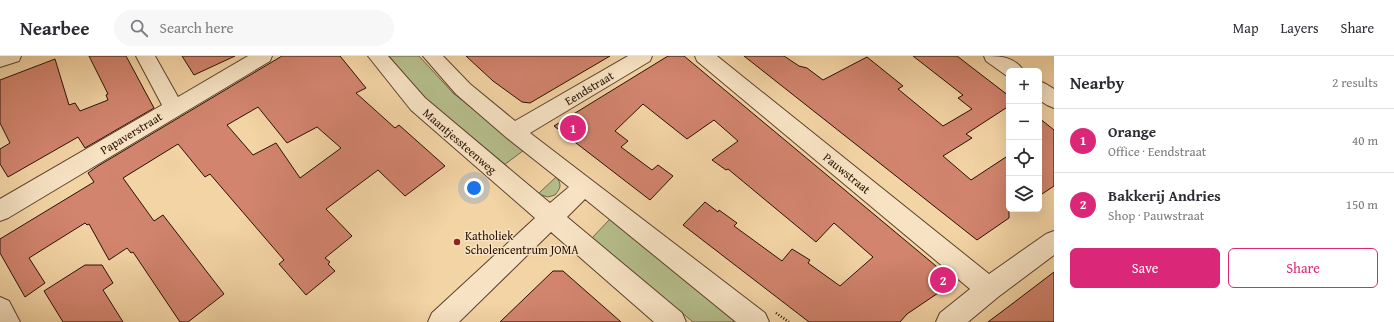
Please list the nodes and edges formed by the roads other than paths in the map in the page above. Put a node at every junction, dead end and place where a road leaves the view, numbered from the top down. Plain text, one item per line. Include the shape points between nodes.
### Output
1 (12, 56) edge
2 (145, 56) edge
3 (263, 56) edge
4 (377, 56) edge
5 (432, 56) edge
6 (643, 56) edge
7 (704, 56) edge
8 (993, 56) edge
9 (0, 60) edge
10 (1010, 68) edge
11 (1042, 91) edge
12 (1054, 100) edge
13 (174, 108) junction
14 (514, 132) junction
15 (584, 186) junction
16 (0, 211) edge
17 (551, 218) junction
18 (1054, 241) edge
19 (989, 290) junction
20 (0, 309) edge
21 (7, 322) edge
22 (440, 322) edge
23 (673, 322) edge
24 (756, 322) edge
25 (949, 322) edge

1 - 9 street
2 - 13 street
3 - 13 street, Papaverstraat
4 - 17 street, Maantjessteenweg via 418,104
5 - 14 street via 463,89
6 - 14 street, Eendstraat
7 - 19 street, Pauwstraat
8 - 10 street
11 - 12 street
13 - 16 street, Papaverstraat
14 - 15 street
15 - 17 street
15 - 24 street
17 - 22 street
17 - 23 street, Maantjessteenweg
18 - 19 street
19 - 25 street
20 - 21 street

